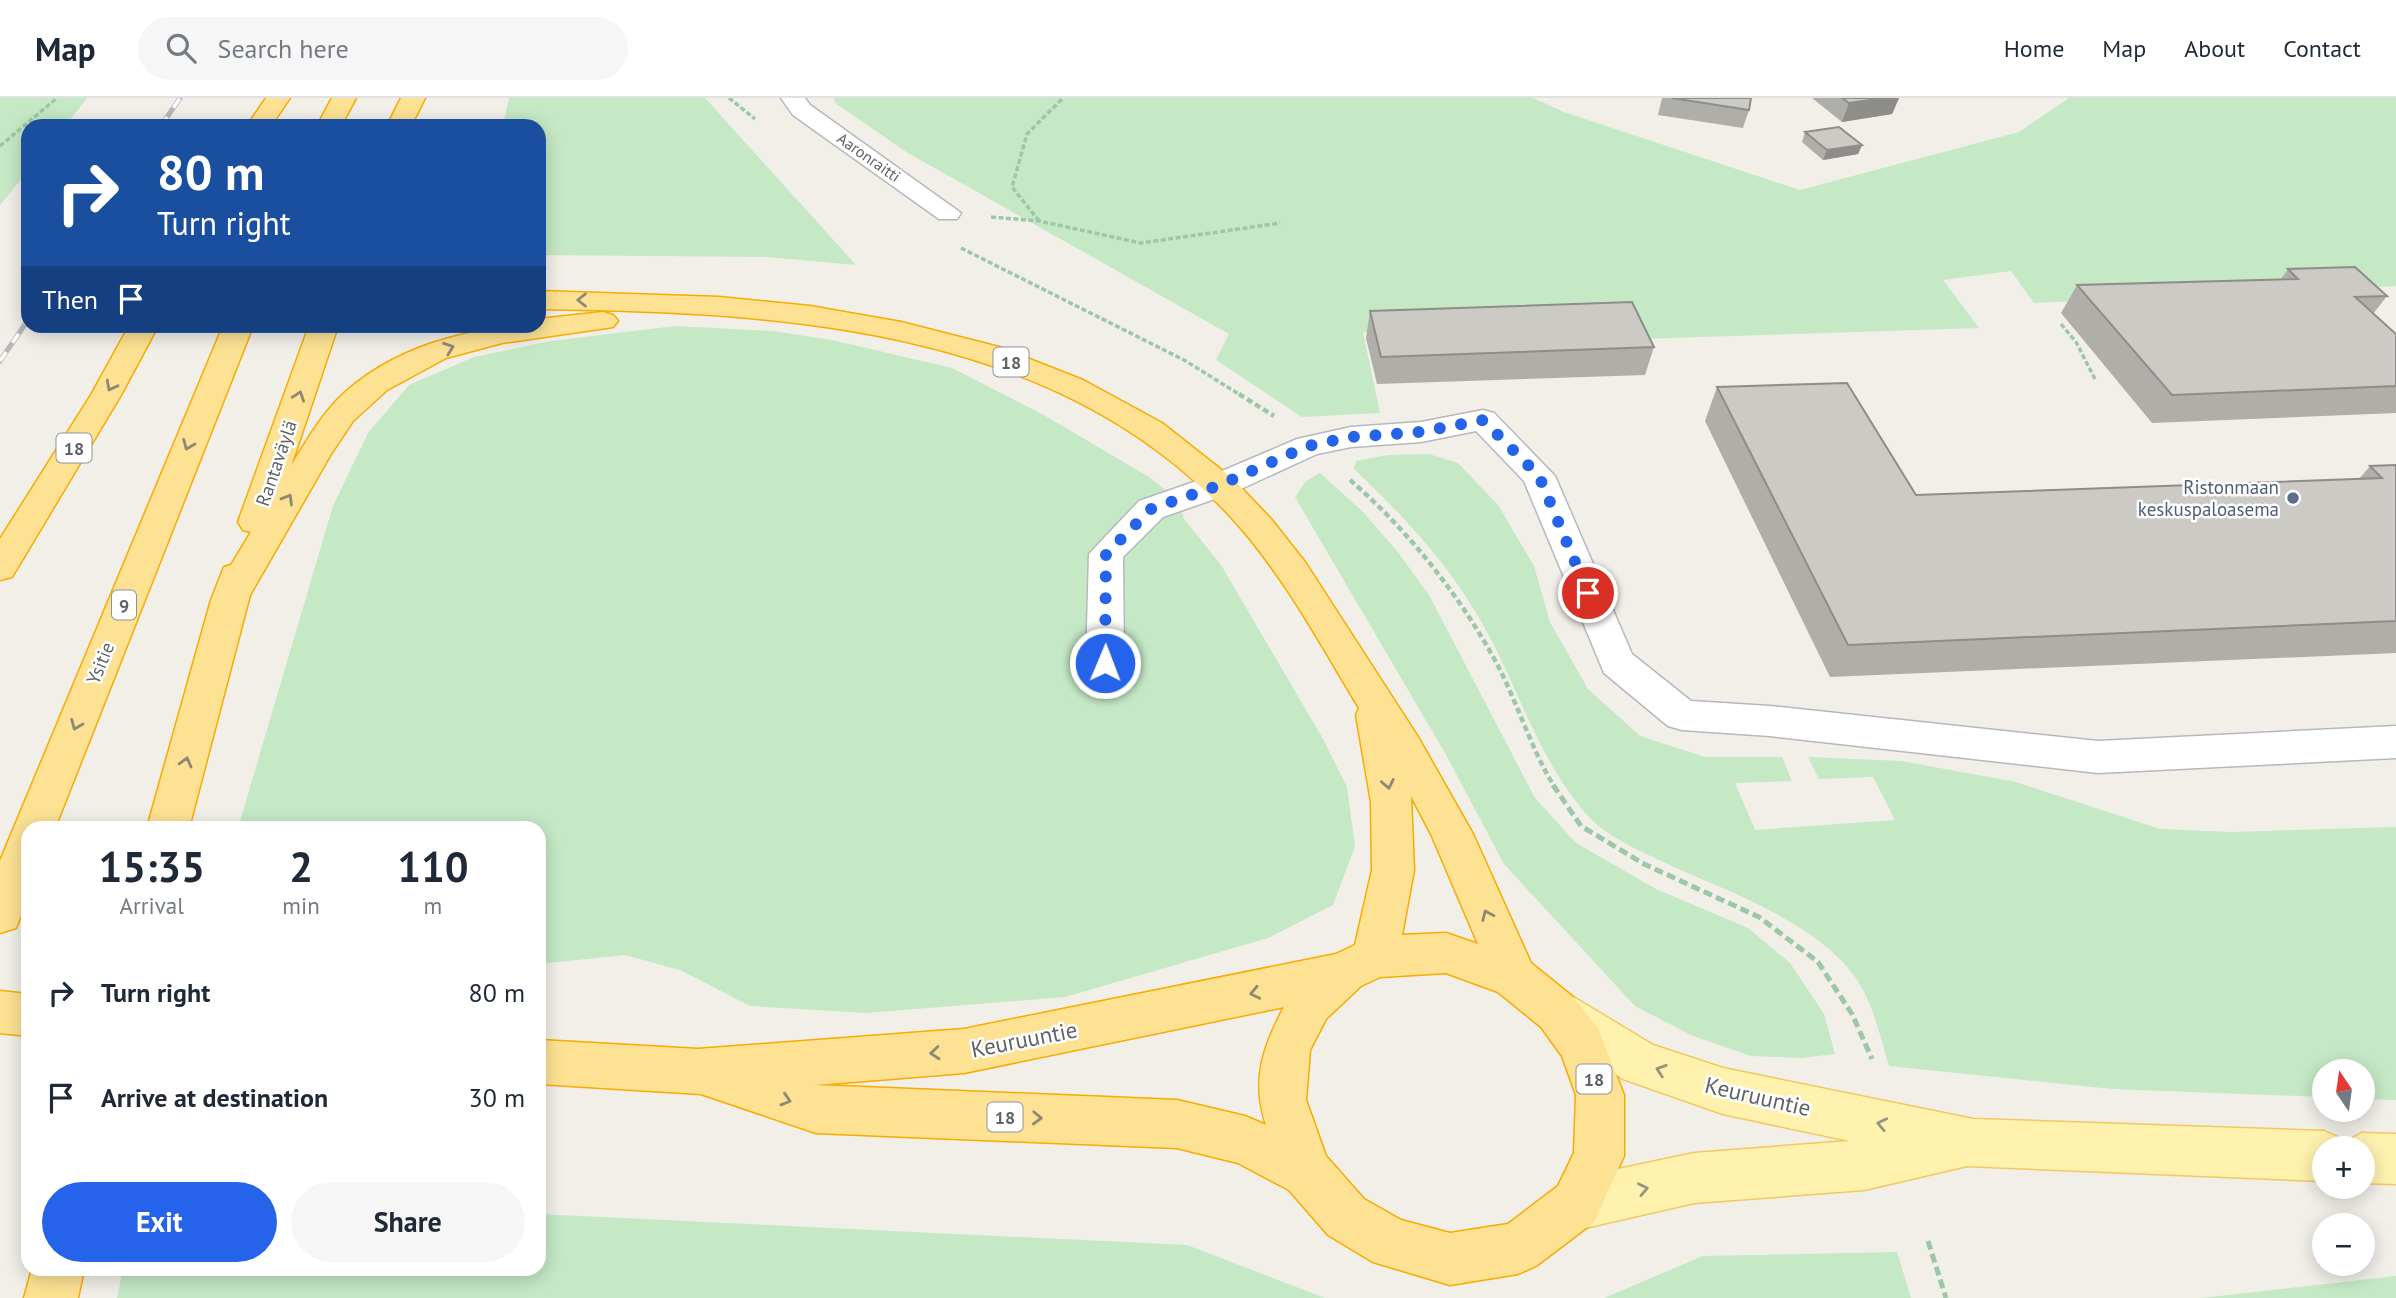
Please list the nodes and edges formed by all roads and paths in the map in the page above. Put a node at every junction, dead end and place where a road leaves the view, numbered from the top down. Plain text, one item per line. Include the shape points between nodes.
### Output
1 (57, 98) edge
2 (278, 98) edge
3 (344, 98) edge
4 (413, 98) edge
5 (793, 98) edge
6 (1063, 98) edge
7 (32, 119) edge
8 (264, 119) edge
9 (332, 119) edge
10 (403, 119) edge
11 (21, 128) edge
12 (0, 146) edge
13 (948, 213) joint
14 (1039, 221) junction
15 (1280, 223) dead end
16 (546, 300) edge
17 (772, 312) junction
18 (2061, 324) dead end
19 (546, 328) edge
20 (139, 333) edge
21 (235, 333) edge
22 (321, 333) edge
23 (521, 333) edge
24 (2096, 381) dead end
25 (1220, 485) junction
26 (0, 568) edge
27 (229, 600) junction
28 (1105, 663) dead end
29 (1370, 693) junction
30 (2396, 742) edge
31 (37, 821) edge
32 (170, 821) edge
33 (21, 862) edge
34 (0, 914) edge
35 (1360, 965) junction
36 (1514, 977) junction
37 (0, 1012) edge
38 (1557, 1012) junction
39 (21, 1014) edge
40 (546, 1062) edge
41 (698, 1072) junction
42 (1973, 1143) junction
43 (2312, 1156) edge
44 (2375, 1158) edge
45 (2396, 1159) edge
46 (1307, 1172) junction
47 (1576, 1204) junction
48 (1928, 1241) dead end
49 (56, 1276) edge
50 (51, 1298) edge
51 (1947, 1298) edge

1 - 7 path
2 - 8 highway
3 - 9 highway
4 - 10 highway
5 - 13 lane, Aaronraitti via 801,110
6 - 14 path via 1027,134 1012,187
11 - 12 path
13 - 14 path
14 - 15 path via 1142,243
17 -> 16 highway, 18 via 650,300
19 -> 17 highway via 665,315
17 - 25 highway, 18 via 877,326 971,347 1065,383 1153,433
18 - 24 path
20 -> 26 highway, 18
21 -> 31 highway, Ysitie / 9
27 -> 22 highway, Rantaväylä
27 -> 23 highway via 324,438 351,405 394,371 452,346
25 - 28 lane via 1151,509 1106,554
25 - 29 highway, 18 via 1272,541
25 - 30 lane via 1308,446 1483,420 1539,476 1617,663 1682,715 2098,757
32 -> 27 highway
29 -> 35 highway via 1392,802 1393,870
36 -> 29 highway, 18 via 1452,834 1413,759
33 - 34 highway
35 - 36 highway, Keuruuntie via 1446,953
35 -> 41 highway, Keuruuntie via 1190,1007 964,1051
35 - 46 highway via 1310,1004 1287,1048 1282,1100
36 - 38 highway, 18
37 - 39 highway
42 -> 38 main road, Keuruuntie via 1723,1091 1640,1063
38 - 47 highway, 18 via 1581,1044 1600,1095 1599,1156
40 - 41 highway, Keuruuntie / 18
41 -> 46 highway, Keuruuntie / 18 via 816,1109 1177,1124 1245,1140
42 - 43 main road, Keuruuntie
47 -> 42 main road, Keuruuntie via 1694,1178 1864,1165
44 - 45 main road
46 - 47 highway, 18 via 1346,1217 1391,1244 1450,1259 1518,1248
48 - 51 path
49 - 50 highway

